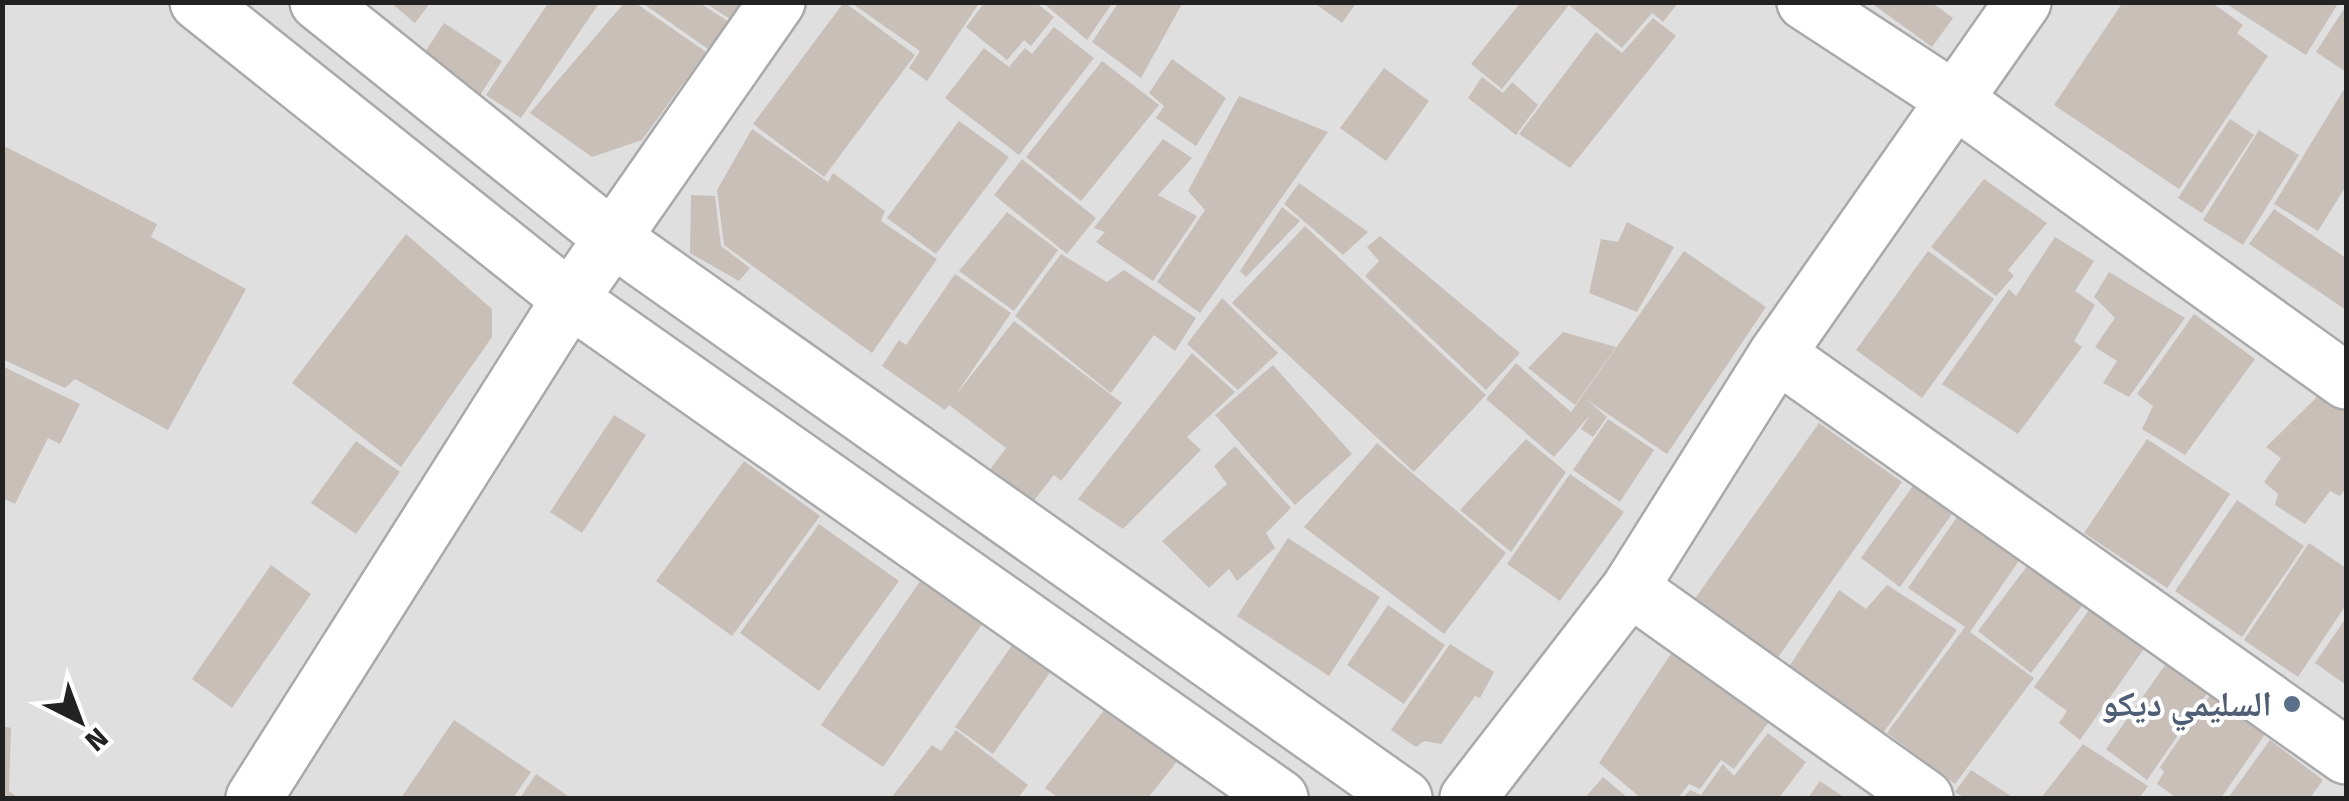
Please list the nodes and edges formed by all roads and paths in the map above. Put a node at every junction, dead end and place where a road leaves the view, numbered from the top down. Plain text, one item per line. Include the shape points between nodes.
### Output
1 (198, 2) edge
2 (318, 2) edge
3 (776, 2) edge
4 (1804, 2) edge
5 (2023, 2) edge
6 (254, 19) edge
7 (1954, 100) junction
8 (611, 237) junction
9 (570, 298) junction
10 (1777, 354) junction
11 (2346, 381) edge
12 (1630, 588) junction
13 (2346, 756) edge
14 (254, 798) edge
15 (1280, 798) edge
16 (1404, 798) edge
17 (1468, 798) edge
18 (1925, 798) edge

1 - 6 street
2 - 8 street
3 - 8 street
4 - 7 street
5 - 7 street
6 - 9 street
7 - 10 street
7 - 11 street
8 - 9 street
8 - 16 street
9 - 14 street
9 - 15 street
10 - 12 street
10 - 13 street
12 - 17 street
12 - 18 street

